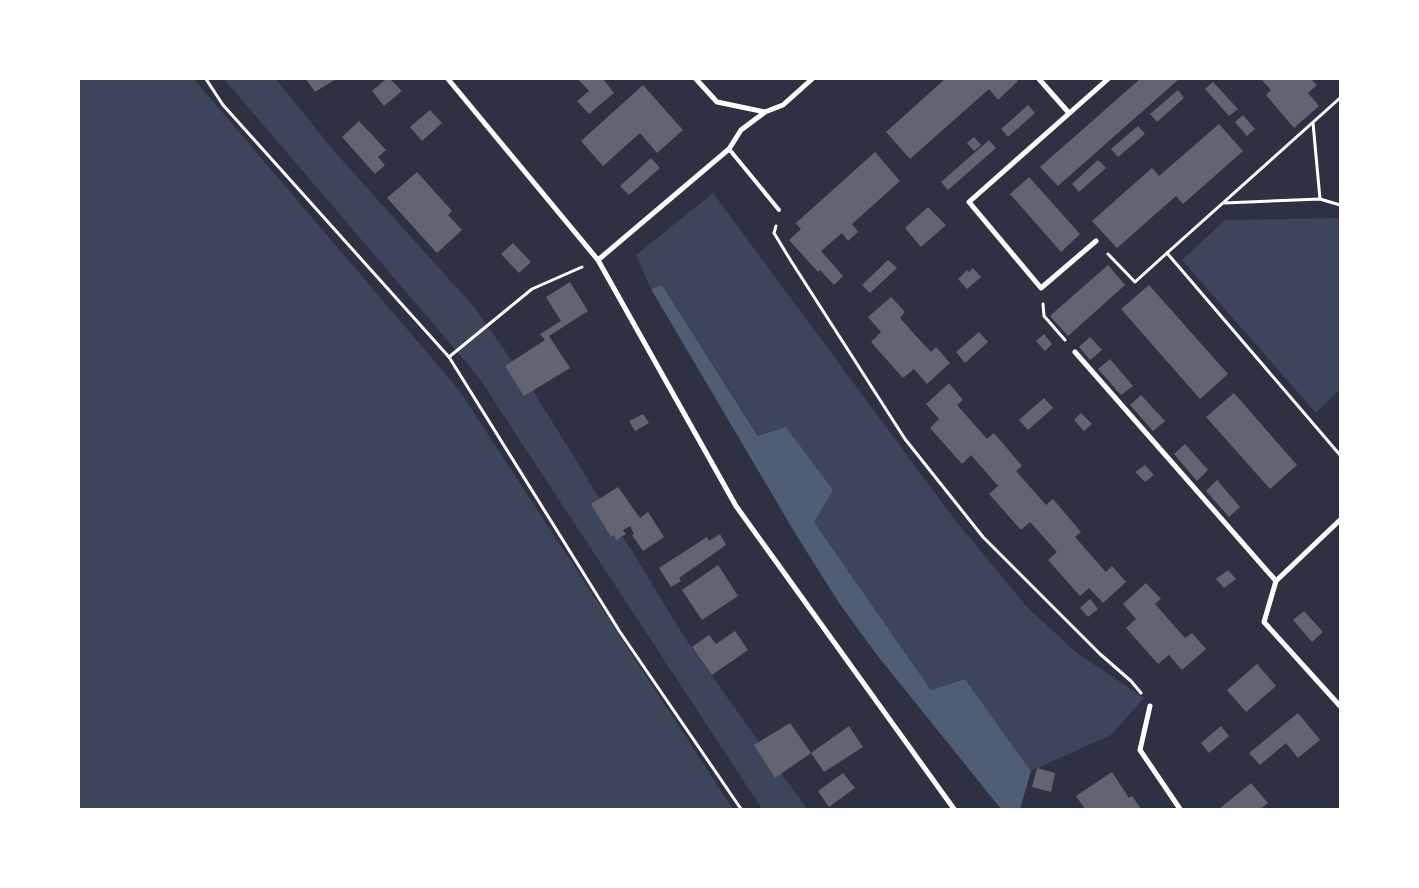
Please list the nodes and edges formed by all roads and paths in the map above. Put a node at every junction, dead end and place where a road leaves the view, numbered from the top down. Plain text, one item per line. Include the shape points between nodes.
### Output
1 (206, 79) edge
2 (448, 79) edge
3 (696, 79) edge
4 (812, 79) edge
5 (1039, 79) edge
6 (1108, 79) edge
7 (1340, 98) edge
8 (765, 112) junction
9 (1069, 113) junction
10 (1313, 122) junction
11 (729, 150) junction
12 (1320, 199) junction
13 (1223, 203) junction
14 (1340, 205) edge
15 (779, 210) joint
16 (1096, 241) joint
17 (1167, 253) junction
18 (598, 260) junction
19 (1041, 288) junction
20 (1076, 352) joint
21 (448, 357) junction
22 (1340, 455) edge
23 (1340, 520) edge
24 (1276, 581) junction
25 (1150, 706) joint
26 (1340, 706) edge
27 (741, 809) edge
28 (954, 809) edge
29 (1180, 809) edge

1 - 21 path via 223,105
2 - 18 street
3 - 8 street via 717,102
4 - 8 street via 783,104
5 - 9 street
6 - 9 street
7 - 10 path
8 - 11 street via 741,130
9 - 19 street via 969,202
10 - 12 path
10 - 13 path
11 - 15 lane
11 - 18 street
12 - 13 path
12 - 14 path
13 - 17 path
15 - 25 path via 774,233 905,439 983,537 1131,681
16 - 17 path via 1135,282
16 - 19 street
17 - 22 path
18 - 21 path via 532,289
18 - 28 street via 736,506
19 - 20 path via 1044,316
20 - 24 street
21 - 27 path via 620,632
23 - 24 street
24 - 26 street via 1264,622
25 - 29 street via 1140,750

